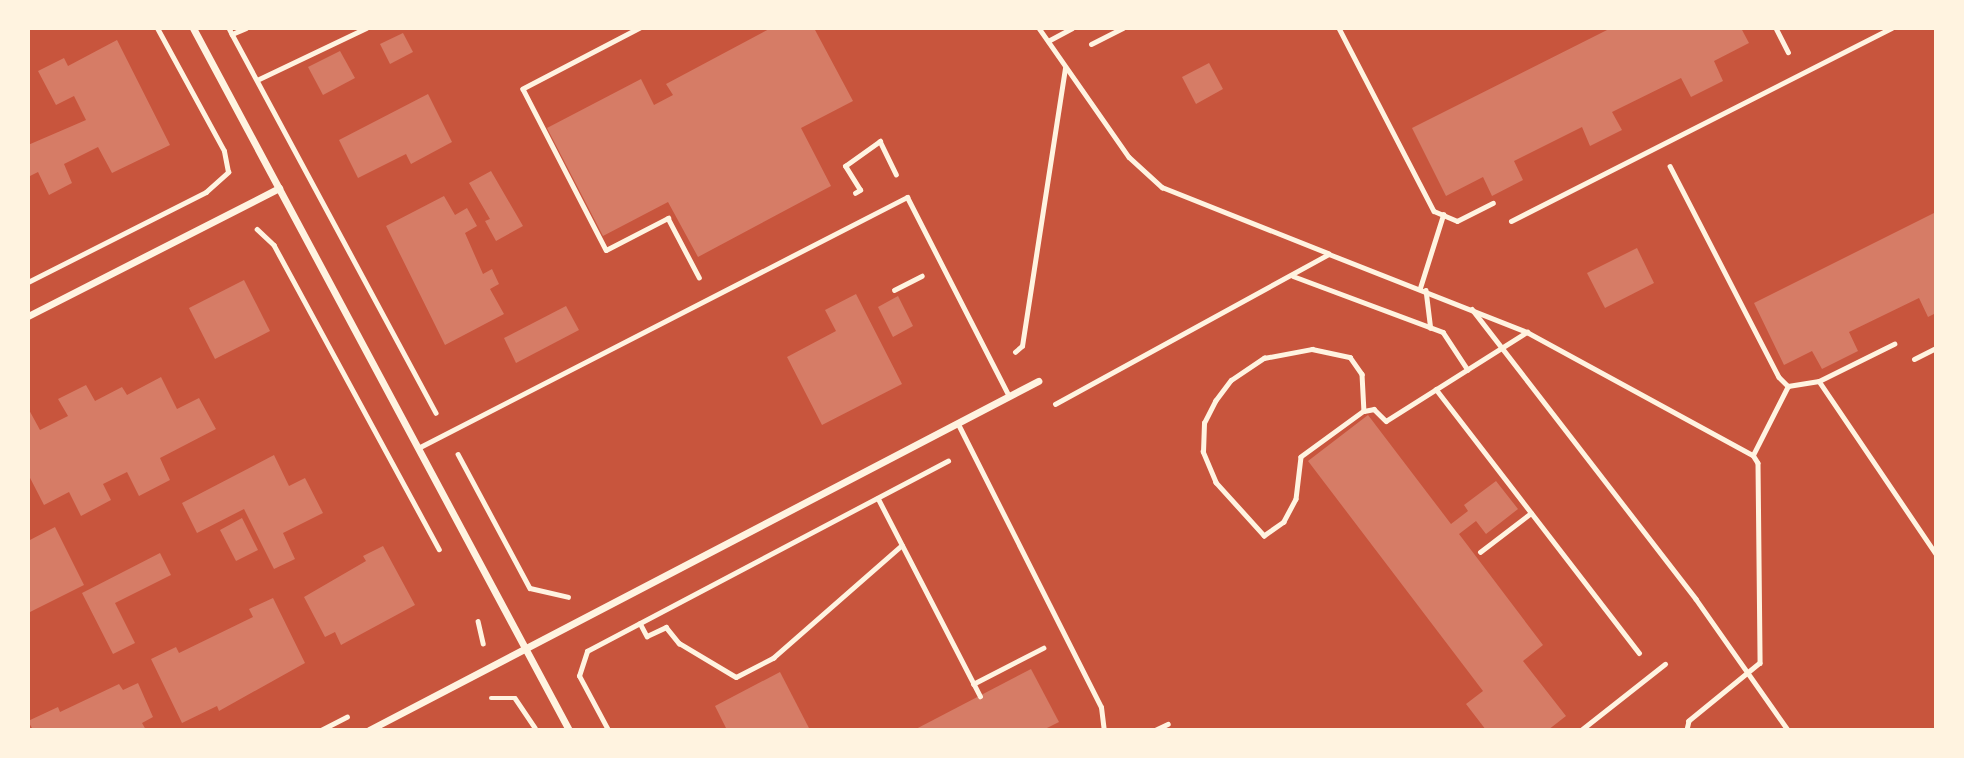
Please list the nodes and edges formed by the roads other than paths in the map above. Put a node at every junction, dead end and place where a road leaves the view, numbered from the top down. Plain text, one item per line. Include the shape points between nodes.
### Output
1 (193, 28) edge
2 (1124, 28) edge
3 (1892, 28) edge
4 (1091, 44) dead end
5 (279, 188) junction
6 (1511, 221) dead end
7 (28, 316) edge
8 (1936, 348) edge
9 (1914, 359) dead end
10 (1038, 381) dead end
11 (1009, 396) junction
12 (958, 424) junction
13 (418, 448) junction
14 (524, 648) junction
15 (1665, 664) dead end
16 (369, 730) edge
17 (569, 730) edge
18 (1104, 730) edge
19 (1581, 730) edge

1 - 5 street
2 - 4 lane
3 - 6 lane
5 - 7 street
5 - 13 street
8 - 9 lane
10 - 11 street
11 - 12 street
11 - 13 lane via 907,197
12 - 14 street
12 - 18 lane via 1101,708
13 - 14 street
14 - 16 street
14 - 17 street
15 - 19 lane

